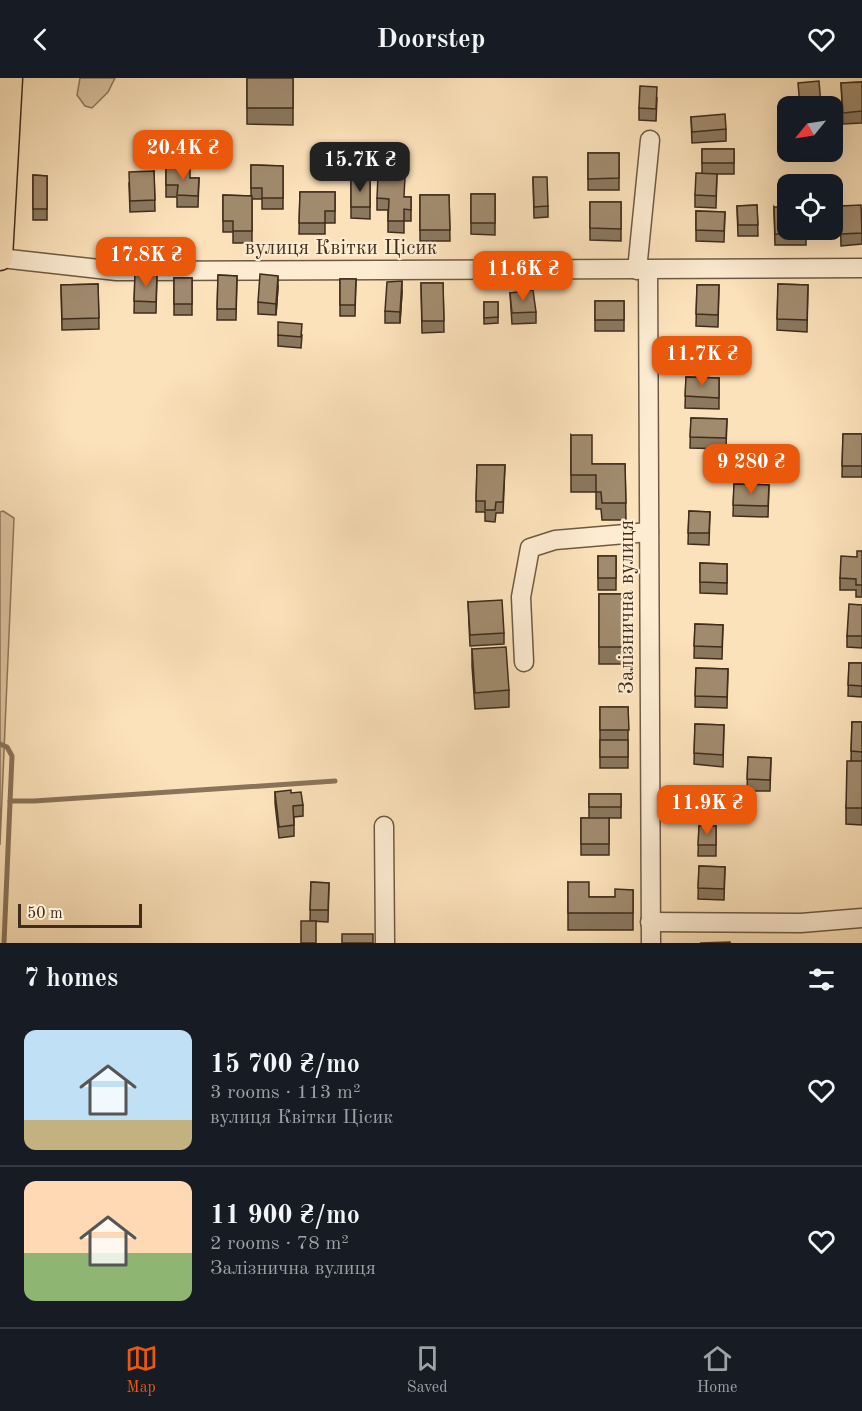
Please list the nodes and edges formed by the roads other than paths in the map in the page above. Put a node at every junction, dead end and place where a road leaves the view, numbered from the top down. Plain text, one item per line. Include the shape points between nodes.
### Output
1 (10, 78) edge
2 (650, 140) dead end
3 (0, 258) edge
4 (862, 268) edge
5 (643, 270) junction
6 (649, 532) junction
7 (524, 662) dead end
8 (384, 826) dead end
9 (862, 918) edge
10 (650, 922) junction
11 (385, 943) edge
12 (651, 943) edge

1 - 3 main road
2 - 5 street, Залізнична вулиця
3 - 5 street, вулиця Квітки Цісик via 117,271
4 - 5 street, вулиця Квітки Цісик
5 - 6 street, Залізнична вулиця
6 - 7 street via 555,540 530,548 521,597
6 - 10 street, Залізнична вулиця
8 - 11 street
9 - 10 street via 801,923
10 - 12 street, Залізнична вулиця

